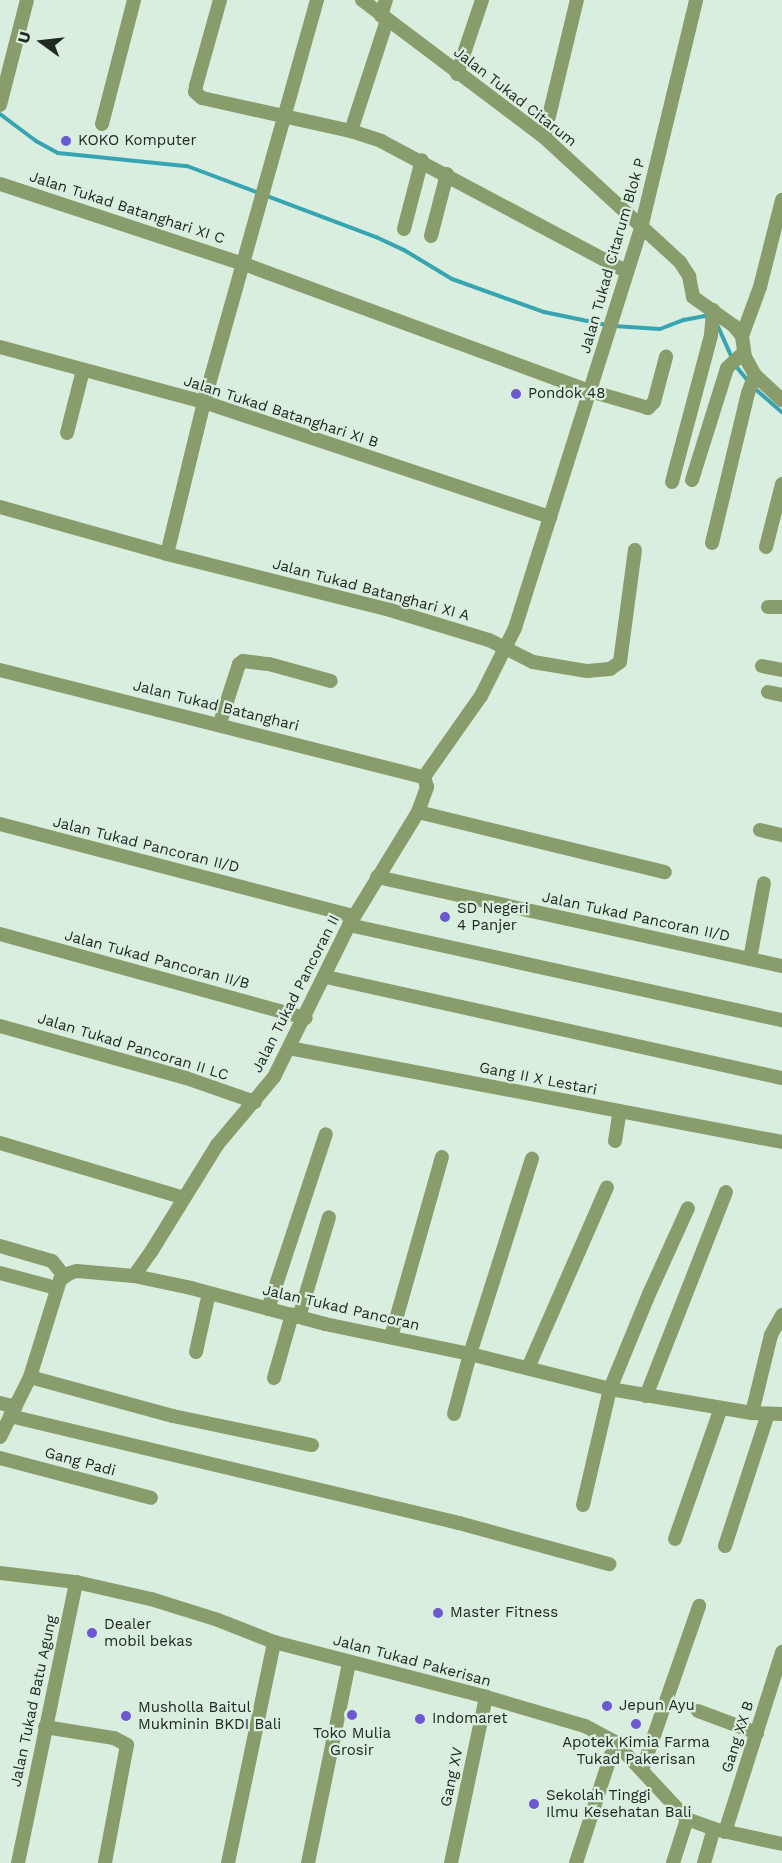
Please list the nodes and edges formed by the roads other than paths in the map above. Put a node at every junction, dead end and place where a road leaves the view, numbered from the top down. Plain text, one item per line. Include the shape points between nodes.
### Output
1 (27, 0) edge
2 (134, 0) edge
3 (219, 0) edge
4 (317, 0) edge
5 (362, 0) edge
6 (386, 0) edge
7 (482, 0) edge
8 (577, 0) edge
9 (696, 0) edge
10 (384, 18) junction
11 (457, 74) junction
12 (1, 102) edge
13 (283, 117) junction
14 (102, 124) dead end
15 (351, 131) junction
16 (544, 137) junction
17 (422, 160) junction
18 (447, 174) junction
19 (0, 184) edge
20 (782, 200) edge
21 (641, 228) junction
22 (404, 229) dead end
23 (431, 236) dead end
24 (244, 264) junction
25 (626, 271) junction
26 (713, 316) junction
27 (742, 336) junction
28 (0, 347) edge
29 (742, 353) junction
30 (666, 357) dead end
31 (83, 370) junction
32 (754, 376) junction
33 (590, 391) junction
34 (782, 400) edge
35 (204, 402) junction
36 (67, 433) dead end
37 (692, 480) dead end
38 (672, 482) dead end
39 (782, 484) edge
40 (0, 507) edge
41 (550, 517) junction
42 (712, 543) dead end
43 (766, 547) dead end
44 (635, 550) dead end
45 (167, 554) junction
46 (507, 647) junction
47 (762, 666) dead end
48 (0, 670) edge
49 (782, 670) edge
50 (331, 681) dead end
51 (220, 723) junction
52 (424, 777) junction
53 (418, 812) junction
54 (0, 824) edge
55 (760, 830) dead end
56 (782, 835) edge
57 (665, 872) dead end
58 (377, 877) junction
59 (764, 883) dead end
60 (352, 920) junction
61 (0, 934) edge
62 (750, 959) junction
63 (782, 966) edge
64 (326, 977) junction
65 (306, 1018) junction
66 (782, 1020) edge
67 (0, 1026) edge
68 (289, 1048) junction
69 (782, 1078) edge
70 (255, 1102) junction
71 (620, 1111) junction
72 (326, 1134) dead end
73 (615, 1141) dead end
74 (782, 1142) edge
75 (0, 1143) edge
76 (442, 1157) dead end
77 (531, 1159) dead end
78 (607, 1187) dead end
79 (726, 1192) dead end
80 (184, 1198) junction
81 (688, 1208) dead end
82 (329, 1217) dead end
83 (0, 1246) edge
84 (0, 1273) edge
85 (134, 1276) junction
86 (60, 1282) junction
87 (209, 1293) junction
88 (268, 1309) junction
89 (296, 1316) junction
90 (780, 1321) edge
91 (392, 1337) junction
92 (196, 1352) dead end
93 (470, 1354) junction
94 (528, 1368) junction
95 (30, 1377) junction
96 (274, 1378) dead end
97 (610, 1389) junction
98 (646, 1396) junction
99 (0, 1403) edge
100 (721, 1408) junction
101 (13, 1411) junction
102 (752, 1413) junction
103 (454, 1414) dead end
104 (775, 1414) edge
105 (0, 1437) edge
106 (312, 1445) dead end
107 (0, 1458) edge
108 (151, 1498) dead end
109 (583, 1504) dead end
110 (675, 1539) dead end
111 (725, 1546) dead end
112 (609, 1564) dead end
113 (0, 1573) edge
114 (76, 1582) junction
115 (699, 1606) dead end
116 (274, 1642) junction
117 (782, 1652) edge
118 (349, 1664) junction
119 (486, 1697) junction
120 (698, 1711) dead end
121 (45, 1727) junction
122 (757, 1733) junction
123 (615, 1742) junction
124 (642, 1770) junction
125 (687, 1819) junction
126 (720, 1831) junction
127 (782, 1844) edge
128 (18, 1863) edge
129 (105, 1863) edge
130 (228, 1863) edge
131 (308, 1863) edge
132 (451, 1863) edge
133 (576, 1863) edge
134 (673, 1863) edge
135 (704, 1863) edge

1 - 12 street
2 - 14 street
3 - 13 street via 195,92 209,100
4 - 13 street
5 - 10 street, Jalan Tukad Citarum
6 - 10 street
7 - 11 street
8 - 16 street
9 - 21 street, Jalan Tukad Citarum Blok P
10 - 11 street, Jalan Tukad Citarum
10 - 15 street
11 - 16 street, Jalan Tukad Citarum
13 - 15 street
13 - 24 street
15 - 17 street
16 - 21 street, Jalan Tukad Citarum
17 - 18 street
17 - 22 street
18 - 23 street
18 - 25 street
19 - 24 street, Jalan Tukad Batanghari XI C
20 - 27 street via 760,286
21 - 25 street, Jalan Tukad Citarum Blok P
21 - 26 street, Jalan Tukad Citarum via 680,262 689,276 693,297
24 - 33 street, Jalan Tukad Batanghari XI C
24 - 35 street
25 - 33 street, Jalan Tukad Citarum Blok P
26 - 27 street, Jalan Tukad Citarum via 727,319
26 - 38 street
27 - 29 street
28 - 31 street, Jalan Tukad Batanghari XI B
29 - 32 street
29 - 37 street via 727,368
30 - 33 street, Jalan Tukad Batanghari XI C via 654,402 648,408
31 - 35 street, Jalan Tukad Batanghari XI B
31 - 36 street
32 - 34 street
32 - 42 street
33 - 41 street, Jalan Tukad Citarum Blok P
35 - 41 street, Jalan Tukad Batanghari XI B
35 - 45 street
39 - 43 street
40 - 45 street, Jalan Tukad Batanghari XI A
41 - 46 street, Jalan Tukad Citarum Blok P
44 - 46 street, Jalan Tukad Batanghari XI A via 624,641 617,666 596,670 553,667 533,662
45 - 46 street, Jalan Tukad Batanghari XI A via 390,610
46 - 52 street, Jalan Tukad Citarum Blok P via 481,696
47 - 49 street
48 - 51 street, Jalan Tukad Batanghari
50 - 51 street via 243,661
51 - 52 street, Jalan Tukad Batanghari
52 - 53 street, Jalan Tukad Pancoran II via 427,787
53 - 57 street
53 - 58 street, Jalan Tukad Pancoran II
54 - 60 street, Jalan Tukad Pancoran II/D
55 - 56 street
58 - 60 street, Jalan Tukad Pancoran II
58 - 62 street, Jalan Tukad Pancoran II/D
59 - 62 street
60 - 64 street, Jalan Tukad Pancoran II
60 - 66 street, Jalan Tukad Pancoran II/D
61 - 65 street, Jalan Tukad Pancoran II/B
62 - 63 street, Jalan Tukad Pancoran II/D
64 - 65 street, Jalan Tukad Pancoran II
64 - 69 street
65 - 68 street, Jalan Tukad Pancoran II
67 - 70 street, Jalan Tukad Pancoran II LC via 186,1078
68 - 70 street, Jalan Tukad Pancoran II
68 - 71 street, Gang II X Lestari
70 - 80 street, Jalan Tukad Pancoran II via 217,1145
71 - 73 street
71 - 74 street, Gang II X Lestari
72 - 88 street
75 - 80 street
76 - 91 street
77 - 93 street
78 - 94 street
79 - 98 street
80 - 85 street, Jalan Tukad Pancoran II
81 - 97 street
82 - 89 street
83 - 86 street via 52,1261
84 - 86 street
85 - 86 street, Jalan Tukad Pancoran via 77,1271
85 - 87 street, Jalan Tukad Pancoran
86 - 95 street
87 - 88 street, Jalan Tukad Pancoran
87 - 92 street
88 - 89 street, Jalan Tukad Pancoran
89 - 91 street, Jalan Tukad Pancoran
89 - 96 street
90 - 102 street
91 - 93 street, Jalan Tukad Pancoran
93 - 94 street, Jalan Tukad Pancoran
93 - 103 street
94 - 97 street, Jalan Tukad Pancoran
95 - 101 street
95 - 106 street via 173,1416
97 - 98 street, Jalan Tukad Pancoran
97 - 109 street
98 - 100 street, Jalan Tukad Pancoran
99 - 101 street
100 - 102 street, Jalan Tukad Pancoran
100 - 110 street
101 - 105 street
101 - 112 street
102 - 104 street, Jalan Tukad Pancoran
104 - 111 street
107 - 108 street, Gang Padi
113 - 114 street, Jalan Tukad Pakerisan
114 - 116 street, Jalan Tukad Pakerisan via 184,1609
114 - 121 street, Jalan Tukad Batu Agung
115 - 124 street
116 - 118 street, Jalan Tukad Pakerisan
116 - 130 street
117 - 122 street, Gang XX B
118 - 119 street, Jalan Tukad Pakerisan
118 - 131 street
119 - 123 street, Jalan Tukad Pakerisan via 585,1726
119 - 132 street, Gang XV
120 - 122 street
121 - 128 street, Jalan Tukad Batu Agung
121 - 129 street via 122,1740 127,1745
122 - 126 street, Gang XX B
123 - 124 street, Jalan Tukad Pakerisan
123 - 133 street
124 - 125 street, Jalan Tukad Pakerisan
125 - 126 street, Jalan Tukad Pakerisan
125 - 134 street
126 - 127 street, Jalan Tukad Pakerisan
126 - 135 street, Gang XX B

